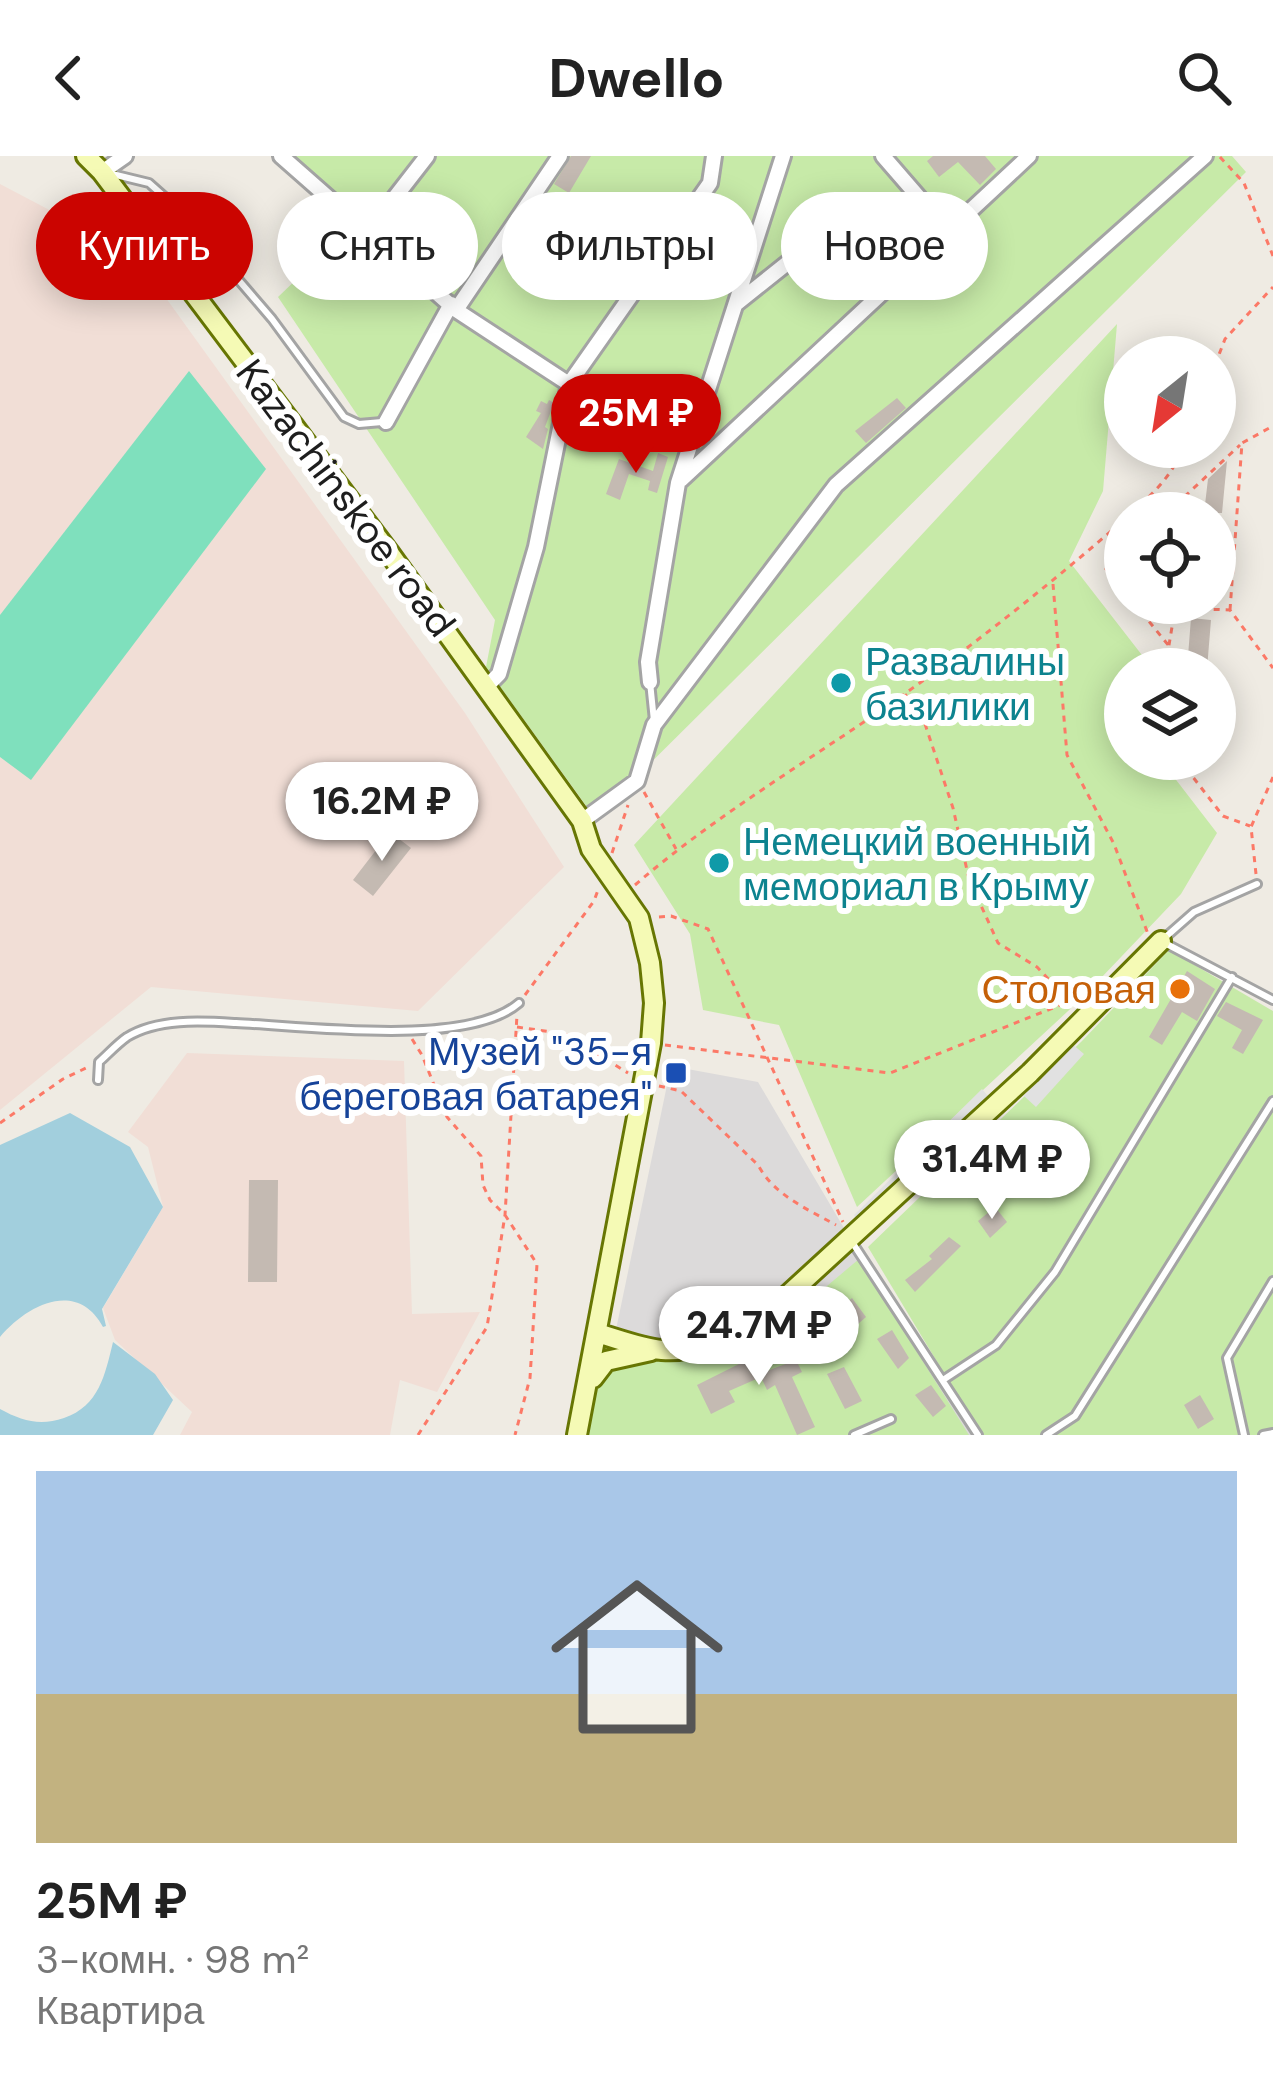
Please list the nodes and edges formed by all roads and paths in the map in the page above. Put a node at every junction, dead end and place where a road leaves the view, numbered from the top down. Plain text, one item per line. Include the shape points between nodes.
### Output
1 (86, 156) edge
2 (125, 156) edge
3 (281, 156) edge
4 (427, 156) edge
5 (560, 156) edge
6 (715, 156) edge
7 (783, 156) edge
8 (883, 156) edge
9 (1029, 156) edge
10 (1205, 156) edge
11 (1219, 156) edge
12 (102, 172) junction
13 (322, 192) edge
14 (399, 192) edge
15 (914, 192) edge
16 (988, 194) edge
17 (1273, 256) edge
18 (781, 268) edge
19 (1273, 287) edge
20 (445, 300) edge
21 (874, 300) edge
22 (736, 304) junction
23 (453, 307) junction
24 (1228, 336) edge
25 (568, 384) junction
26 (386, 422) joint
27 (1273, 426) edge
28 (1242, 443) junction
29 (691, 444) junction
30 (677, 483) junction
31 (1190, 492) edge
32 (1236, 526) edge
33 (1104, 537) edge
34 (1053, 582) junction
35 (1236, 618) edge
36 (1151, 624) edge
37 (1174, 624) edge
38 (1170, 648) joint
39 (1273, 668) edge
40 (650, 682) joint
41 (486, 687) junction
42 (905, 694) junction
43 (654, 724) junction
44 (1273, 777) edge
45 (1196, 780) edge
46 (637, 781) junction
47 (582, 821) junction
48 (1250, 827) junction
49 (676, 850) junction
50 (606, 867) junction
51 (1257, 884) joint
52 (624, 894) junction
53 (639, 918) junction
54 (1155, 938) junction
55 (1232, 977) junction
56 (1090, 996) dead end
57 (1273, 1000) edge
58 (1064, 1002) junction
59 (519, 1004) junction
60 (516, 1027) junction
61 (406, 1031) junction
62 (651, 1043) junction
63 (768, 1056) junction
64 (99, 1061) junction
65 (98, 1079) dead end
66 (642, 1082) junction
67 (1273, 1101) edge
68 (0, 1123) edge
69 (505, 1215) junction
70 (851, 1240) junction
71 (1273, 1281) edge
72 (606, 1285) junction
73 (597, 1334) junction
74 (659, 1350) junction
75 (943, 1380) junction
76 (585, 1393) junction
77 (891, 1419) dead end
78 (1273, 1432) edge
79 (418, 1435) edge
80 (515, 1435) edge
81 (577, 1435) edge
82 (854, 1435) edge
83 (978, 1435) edge
84 (1046, 1435) edge
85 (1244, 1435) edge
86 (1263, 1435) edge

1 - 12 main road, Kazachinskoe road
2 - 12 street
3 - 13 street
4 - 14 street
5 - 23 street
6 - 25 street via 710,183
7 - 22 street
8 - 15 street
9 - 16 street
10 - 43 street via 836,485
11 - 17 path via 1244,182
12 - 26 lane via 149,183 176,207 344,417
12 - 41 main road, Kazachinskoe road
18 - 22 street
19 - 24 path
20 - 23 street
21 - 30 street
22 - 29 street
23 - 25 street
23 - 26 street
25 - 29 street
25 - 41 street via 536,547 500,674
27 - 28 path
28 - 31 path
28 - 32 path
29 - 30 street
30 - 40 street
33 - 34 path
34 - 42 path
34 - 54 path via 1067,755
35 - 39 path
36 - 38 path
37 - 38 path
40 - 43 lane
41 - 47 main road, Kazachinskoe road
42 - 49 path
42 - 58 path via 924,721 969,879 998,943 1037,968
43 - 46 street
44 - 48 path
45 - 48 path via 1223,815
46 - 47 street
46 - 49 path
46 - 50 path
47 - 50 main road, Kazachinskoe road
48 - 51 path
49 - 52 path
50 - 52 main road
50 - 59 path via 593,901
51 - 54 lane
52 - 53 main road
53 - 62 main road via 654,1003
53 - 63 path via 671,916 708,929
54 - 55 lane
54 - 70 main road via 1030,1072
55 - 57 lane
55 - 75 lane via 1054,1272 996,1345
56 - 58 path
58 - 63 path via 890,1073
59 - 60 path
59 - 61 lane via 494,1019
60 - 66 path via 565,1034
60 - 69 path
61 - 64 lane via 165,1024 129,1036
61 - 69 path via 447,1118 481,1156 483,1185
62 - 63 path
62 - 66 main road
63 - 66 path via 847,1231 782,1195 681,1091
64 - 65 lane
64 - 68 path
66 - 72 main road
67 - 84 lane via 1075,1416
69 - 79 path via 487,1327
69 - 80 path via 536,1264 530,1378
70 - 74 main road via 741,1327 700,1346
70 - 75 lane
71 - 85 lane via 1227,1358
72 - 73 main road
72 - 74 main road via 621,1327
73 - 74 main road
73 - 76 main road
74 - 76 main road via 605,1360
75 - 83 lane
76 - 81 main road
77 - 82 lane
78 - 86 lane

